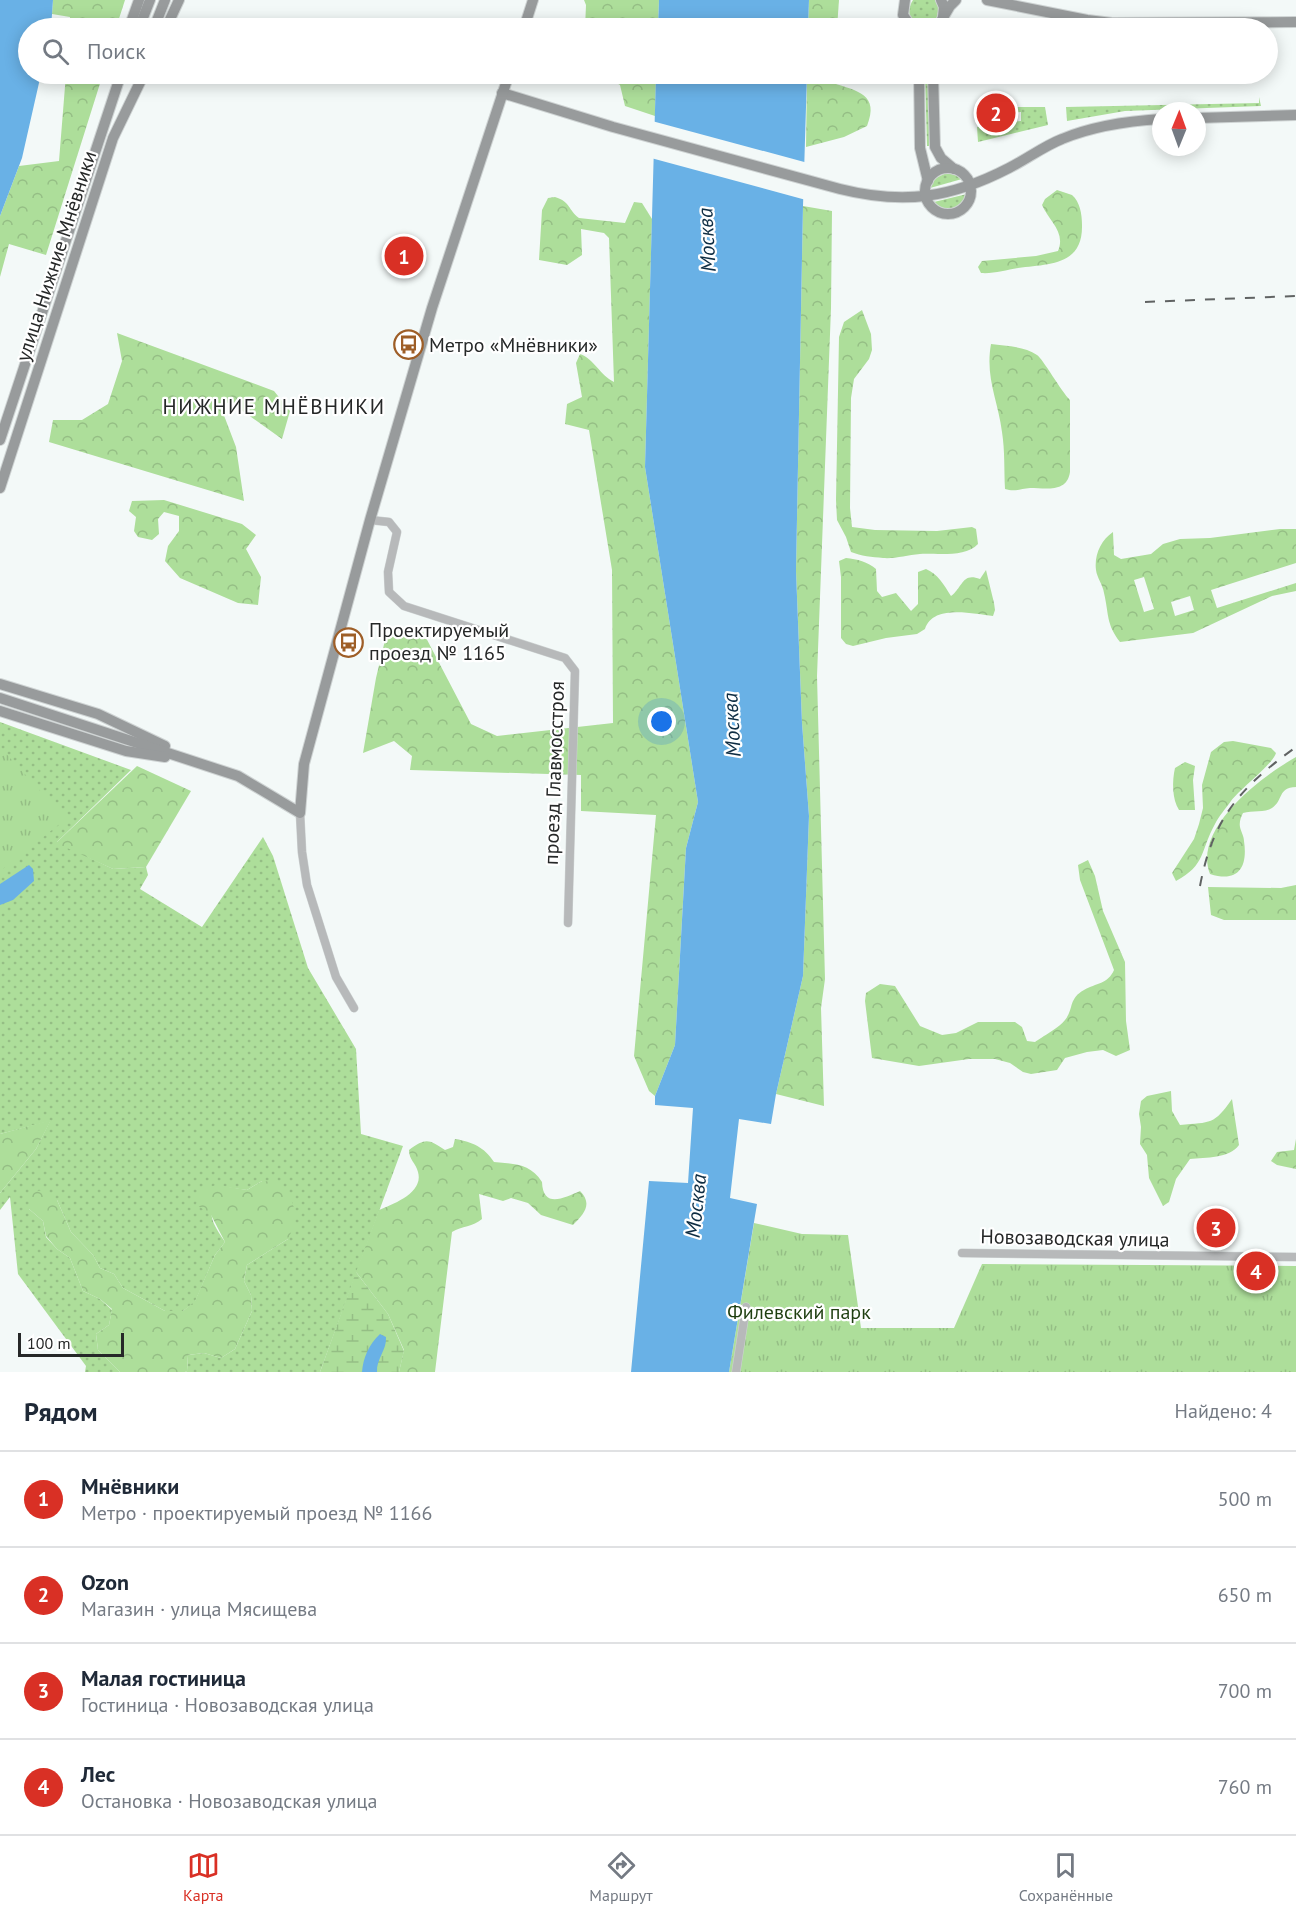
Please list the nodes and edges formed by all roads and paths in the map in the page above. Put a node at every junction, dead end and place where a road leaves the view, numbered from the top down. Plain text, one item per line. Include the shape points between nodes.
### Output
1 (139, 0) edge
2 (150, 0) edge
3 (165, 0) edge
4 (179, 0) edge
5 (533, 0) edge
6 (905, 0) edge
7 (941, 0) edge
8 (956, 0) edge
9 (987, 0) edge
10 (133, 18) edge
11 (143, 18) edge
12 (158, 18) edge
13 (171, 18) edge
14 (527, 18) edge
15 (905, 18) edge
16 (940, 18) edge
17 (943, 18) edge
18 (1077, 18) edge
19 (1278, 22) edge
20 (1296, 22) edge
21 (118, 84) edge
22 (134, 84) edge
23 (139, 84) edge
24 (505, 84) edge
25 (919, 84) edge
26 (933, 84) edge
27 (502, 93) junction
28 (1296, 115) edge
29 (1206, 118) edge
30 (1152, 120) edge
31 (120, 124) junction
32 (954, 169) junction
33 (928, 181) junction
34 (970, 185) junction
35 (926, 196) junction
36 (38, 324) junction
37 (51, 328) junction
38 (0, 440) edge
39 (0, 488) edge
40 (370, 520) junction
41 (0, 684) edge
42 (2, 698) edge
43 (0, 711) edge
44 (201, 763) junction
45 (300, 813) junction
46 (568, 923) dead end
47 (354, 1008) dead end
48 (962, 1253) dead end
49 (1296, 1257) edge
50 (746, 1307) dead end
51 (736, 1372) edge

1 - 10 street
2 - 11 street
3 - 12 street
4 - 13 street
5 - 14 street
6 - 15 street
7 - 16 street via 944,7
8 - 17 street
9 - 18 street
19 - 20 street
21 - 36 street, улица Нижние Мнёвники
22 - 31 street
23 - 31 street, улица Нижние Мнёвники
24 - 27 street
25 - 33 street via 920,148
26 - 32 street via 935,147
27 - 35 street via 840,189 879,198
27 - 40 street via 432,308
28 - 29 street
30 - 34 street via 1131,121 1062,139
31 - 37 street, улица Нижние Мнёвники
32 - 33 street via 939,170
32 - 34 street
33 - 35 street
34 - 35 street
34 - 35 street via 970,199 954,213 934,209
36 - 37 street
36 - 38 street, улица Нижние Мнёвники
37 - 39 street, улица Нижние Мнёвники
40 - 45 street via 304,764
40 - 46 street, проезд Главмосстроя via 389,522 397,532 388,572 389,592 404,606 565,658 575,671
41 - 44 street via 98,714
42 - 44 street
43 - 44 street via 126,751
44 - 45 street via 238,776
45 - 47 street via 307,885 336,977
48 - 49 street, Новозаводская улица
50 - 51 street

